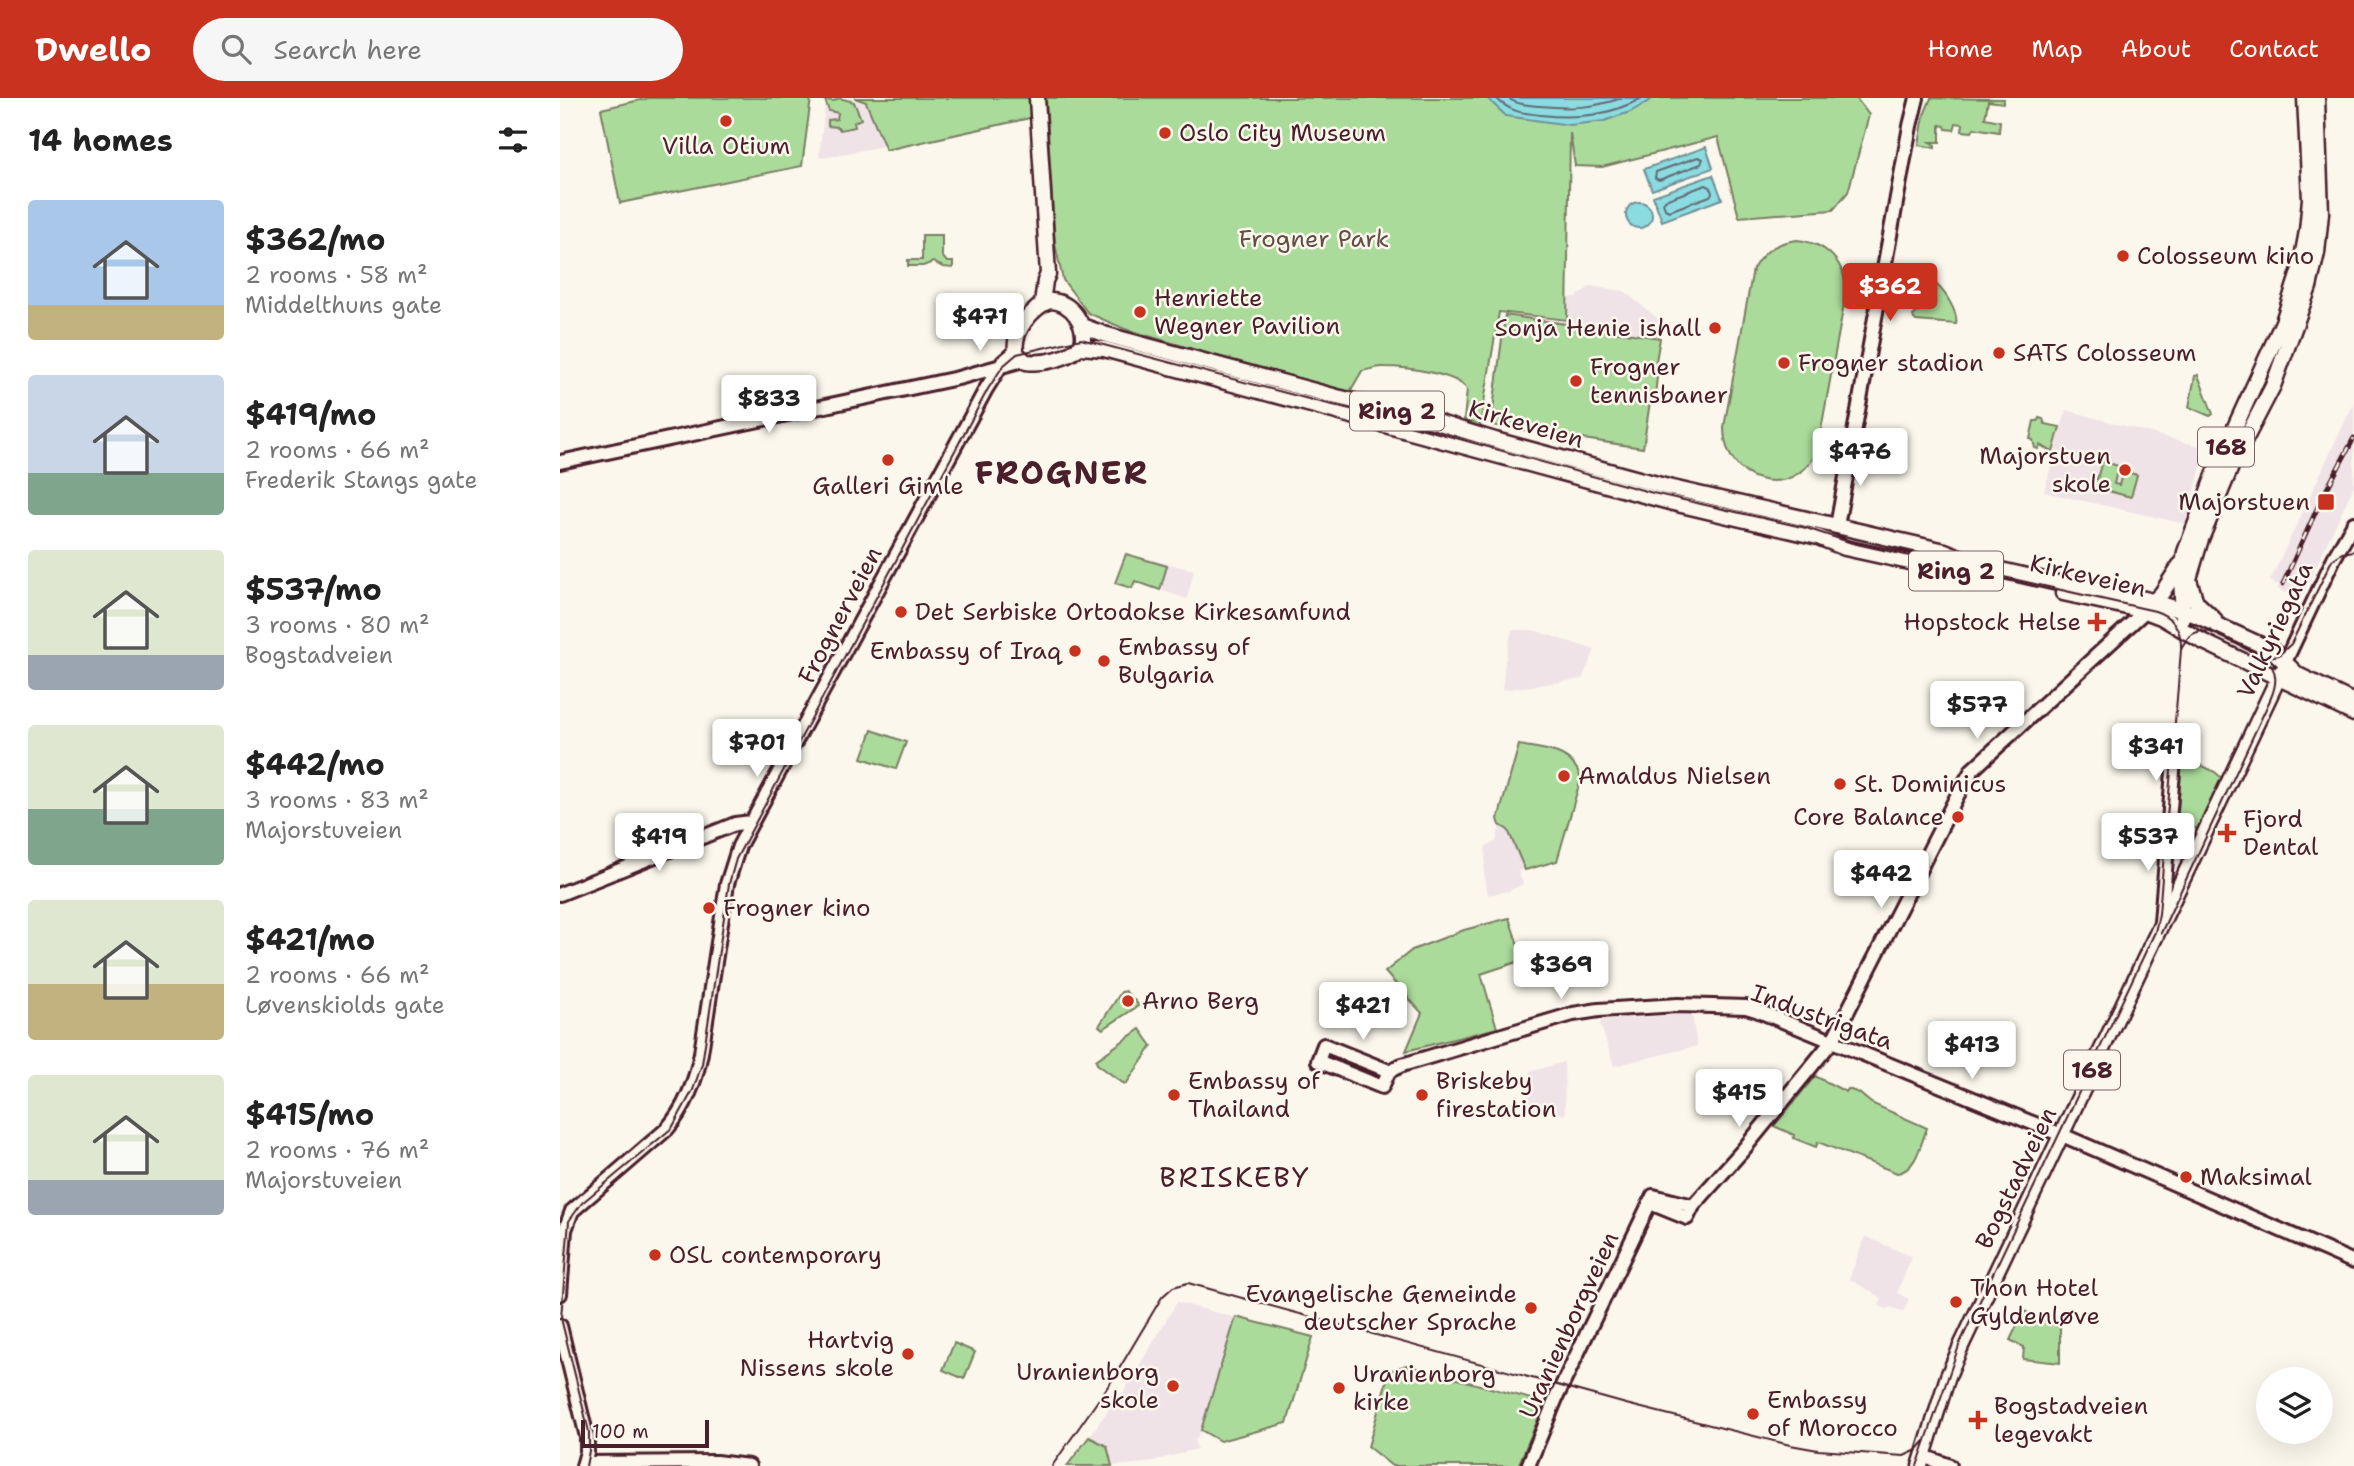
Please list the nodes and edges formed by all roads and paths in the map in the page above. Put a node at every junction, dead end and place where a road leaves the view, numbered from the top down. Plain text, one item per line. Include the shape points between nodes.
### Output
1 (1037, 98) edge
2 (1917, 98) edge
3 (2305, 98) edge
4 (2317, 98) edge
5 (1048, 274) junction
6 (1058, 301) junction
7 (1042, 303) junction
8 (1082, 326) junction
9 (1097, 340) junction
10 (1081, 347) junction
11 (1019, 356) junction
12 (997, 371) junction
13 (560, 462) edge
14 (2354, 523) edge
15 (1837, 526) junction
16 (2182, 561) junction
17 (2186, 586) junction
18 (2150, 606) junction
19 (2183, 610) junction
20 (2221, 625) junction
21 (2184, 630) junction
22 (2284, 664) junction
23 (2278, 678) junction
24 (2354, 702) edge
25 (2354, 714) edge
26 (2175, 746) dead end
27 (752, 822) junction
28 (560, 894) edge
29 (2161, 926) junction
30 (1833, 1040) junction
31 (1389, 1070) junction
32 (2061, 1135) junction
33 (2354, 1262) edge
34 (560, 1294) edge
35 (560, 1326) edge
36 (1921, 1461) edge
37 (584, 1464) edge
38 (749, 1466) edge
39 (1528, 1466) edge
40 (1950, 1466) edge

1 - 5 main road
2 - 15 street
3 - 16 main road, 168 via 2310,185 2307,231 2290,304 2219,462
4 - 17 main road, 168 via 2321,200 2314,269 2273,386 2231,467
5 - 6 main road
5 - 7 main road
6 - 7 main road
6 - 8 main road
7 - 11 main road via 1027,318 1016,340
8 - 9 main road
8 - 10 main road
9 - 10 main road
9 - 15 main road, Kirkeveien / Ring 2 via 1410,414 1668,487
9 - 18 main road, Kirkeveien / Ring 2 via 1845,548
10 - 11 main road via 1052,360 1031,363
11 - 12 street, Frognerveien
12 - 13 street
12 - 27 street, Frognerveien
14 - 22 street, Valkyriegata
15 - 18 main road, Kirkeveien / Ring 2 via 2052,582 2095,588
16 - 17 main road, 168
16 - 18 main road, 168
17 - 19 main road, 168
17 - 20 main road, 168
18 - 19 main road, Kirkeveien / Ring 2
18 - 21 main road, Kirkeveien / Ring 2
18 - 30 street via 1972,770
19 - 20 main road, Ring 2
19 - 21 main road, 168
20 - 22 main road, Ring 2 via 2272,650
21 - 23 main road, Kirkeveien / Ring 2
22 - 23 main road, Valkyriegata / 168
22 - 24 main road, Ring 2
23 - 25 main road, Kirkeveien / Ring 2
23 - 29 main road, Valkyriegata / 168
26 - 29 street, Bogstadveien
27 - 28 street via 735,824
27 - 34 street, Frognerveien via 729,872 701,1054 690,1090 664,1133 572,1210 565,1230
29 - 32 main road, Bogstadveien / 168
30 - 31 street, Industrigata via 1746,1007 1599,1010
30 - 32 street, Industrigata
30 - 39 street, Uranienborgveien via 1690,1212 1653,1196
31 - 31 street via 1324,1045 1318,1061 1382,1087
32 - 33 street, Industrigata
32 - 36 main road, Bogstadveien / 168 via 1948,1376
35 - 37 street via 586,1429
36 - 40 street
37 - 38 street via 716,1462

